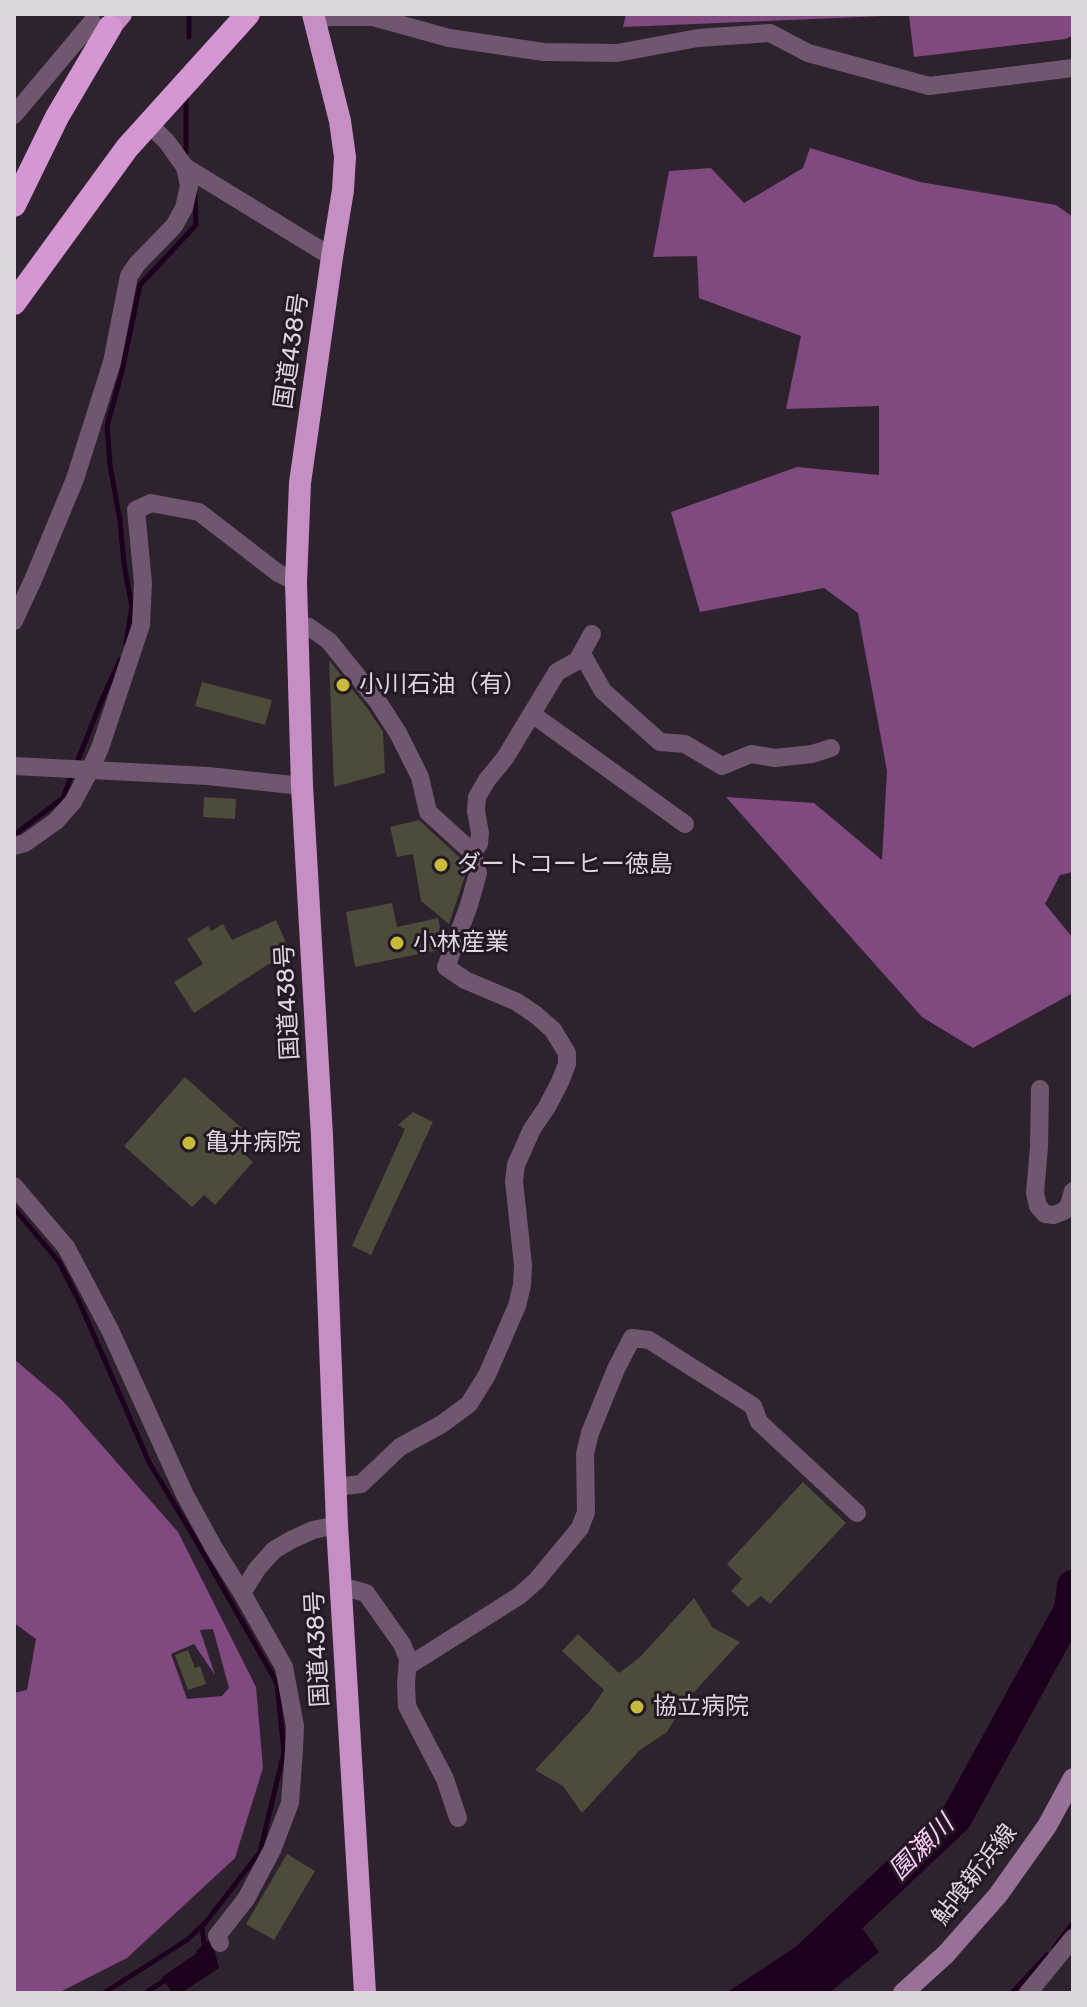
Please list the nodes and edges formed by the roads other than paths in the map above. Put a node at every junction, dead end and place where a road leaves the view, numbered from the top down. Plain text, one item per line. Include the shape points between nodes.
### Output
1 (248, 14) edge
2 (314, 16) edge
3 (101, 19) edge
4 (1073, 68) edge
5 (14, 115) edge
6 (161, 136) dead end
7 (185, 167) junction
8 (14, 205) edge
9 (332, 257) junction
10 (14, 303) edge
11 (296, 582) junction
12 (14, 621) edge
13 (297, 624) junction
14 (592, 634) dead end
15 (582, 654) junction
16 (532, 714) junction
17 (831, 748) dead end
18 (14, 766) edge
19 (90, 770) junction
20 (302, 786) junction
21 (685, 824) dead end
22 (14, 846) edge
23 (472, 852) junction
24 (1040, 1089) dead end
25 (14, 1186) edge
26 (1073, 1191) edge
27 (336, 1487) junction
28 (857, 1513) dead end
29 (337, 1525) junction
30 (340, 1586) junction
31 (242, 1593) junction
32 (408, 1666) junction
33 (1073, 1778) edge
34 (458, 1818) dead end
35 (1073, 1938) edge
36 (220, 1943) dead end
37 (365, 1993) edge
38 (903, 1993) edge
39 (1028, 1993) edge

1 - 10 highway via 127,148
2 - 4 street via 373,17 449,38 544,52 617,53 698,38 770,33 808,53 929,86
2 - 9 highway, 国道438号 via 345,157
3 - 5 street
3 - 8 highway via 83,71
6 - 7 street
7 - 9 street
7 - 12 street via 189,186 184,208 129,276 112,362 75,479
9 - 11 highway, 国道438号 via 300,483
11 - 13 highway, 国道438号
11 - 19 street via 199,512 151,503 136,510 141,625
13 - 20 highway, 国道438号
13 - 23 street via 329,641 378,702 420,777 428,812
14 - 15 street
15 - 16 street via 557,672
15 - 17 street via 603,691 660,742 685,744 722,766 751,754 775,758
16 - 21 street
16 - 23 street via 477,797 479,844
18 - 19 street
19 - 20 street
19 - 22 street via 56,821
20 - 27 highway, 国道438号
23 - 27 street via 478,873 446,967 536,1015 567,1053 560,1082 516,1165 523,1265 517,1306 469,1404 400,1447 361,1484
24 - 26 street via 1038,1206 1045,1214 1064,1211
25 - 31 street via 66,1247 185,1495
27 - 29 highway, 国道438号
28 - 32 street via 759,1422 753,1406 649,1340 632,1338 590,1433 584,1470 586,1512 580,1528 519,1596
29 - 30 highway, 国道438号
29 - 31 street via 313,1530 274,1550
30 - 32 street via 366,1593 402,1644
30 - 37 highway, 国道438号
31 - 36 street via 284,1667 294,1750 290,1803 272,1850 246,1899 217,1936
32 - 34 street via 407,1706 445,1779
33 - 38 main road, 鮎喰新浜線 via 1047,1826 998,1895
35 - 39 street

